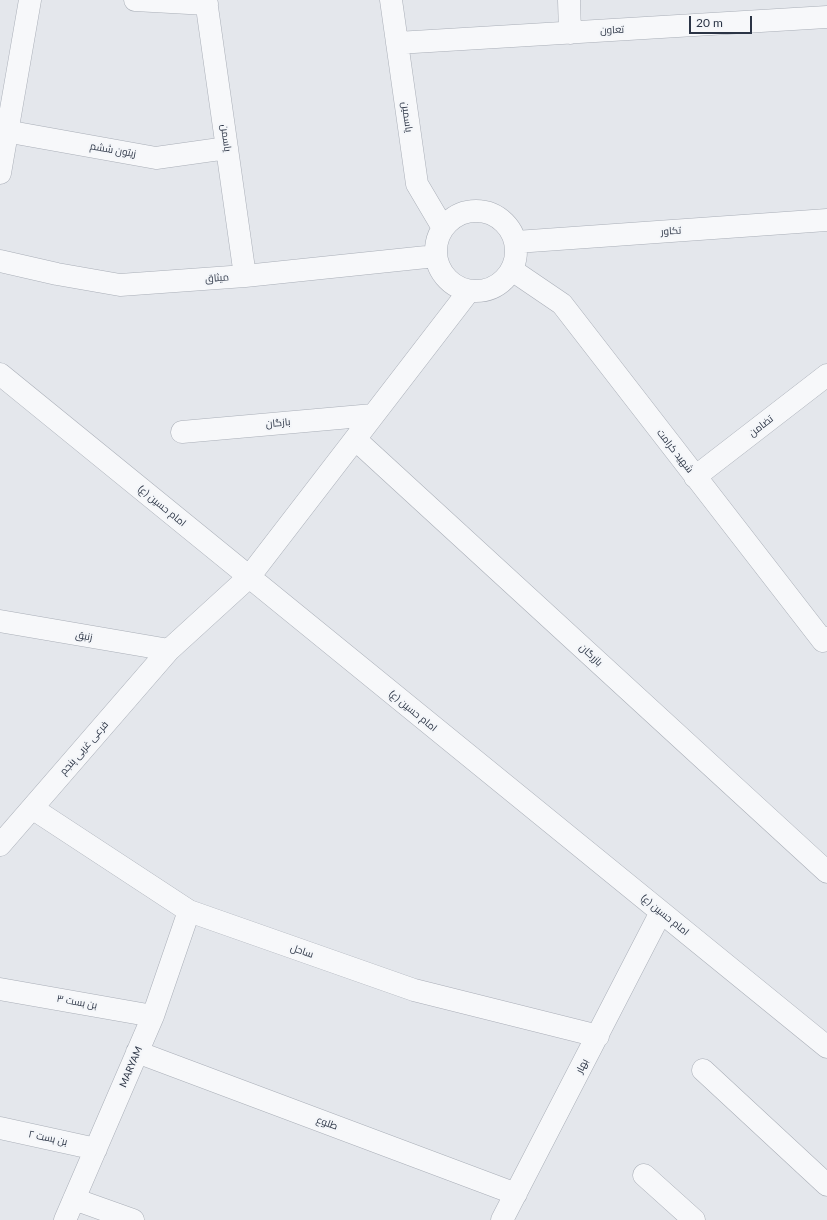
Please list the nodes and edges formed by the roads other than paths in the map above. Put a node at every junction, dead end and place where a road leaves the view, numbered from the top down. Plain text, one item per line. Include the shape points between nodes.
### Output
1 (30, 0) edge
2 (134, 0) edge
3 (391, 0) edge
4 (569, 0) edge
5 (207, 2) edge
6 (827, 18) edge
7 (570, 33) junction
8 (397, 43) junction
9 (4, 130) edge
10 (227, 148) junction
11 (0, 173) edge
12 (827, 220) edge
13 (443, 228) junction
14 (516, 242) junction
15 (436, 256) junction
16 (0, 261) edge
17 (512, 270) junction
18 (245, 276) junction
19 (469, 291) junction
20 (0, 374) edge
21 (827, 375) edge
22 (374, 415) junction
23 (182, 432) dead end
24 (355, 439) junction
25 (695, 477) junction
26 (249, 577) junction
27 (0, 621) edge
28 (827, 638) edge
29 (169, 650) junction
30 (32, 808) junction
31 (0, 845) edge
32 (827, 872) edge
33 (189, 912) junction
34 (661, 912) junction
35 (0, 989) edge
36 (153, 1016) junction
37 (598, 1036) junction
38 (827, 1047) edge
39 (137, 1052) junction
40 (703, 1070) dead end
41 (0, 1128) edge
42 (96, 1149) junction
43 (644, 1175) dead end
44 (827, 1185) edge
45 (516, 1194) junction
46 (74, 1199) junction
47 (65, 1220) edge
48 (133, 1220) edge
49 (502, 1220) edge
50 (694, 1220) edge

1 - 9 street
2 - 5 street
3 - 8 street, یاسمین
4 - 7 street
5 - 10 street, یاسمن
6 - 7 street, تعاون
7 - 8 street, تعاون
8 - 13 street, یاسمین via 417,184
9 - 10 street, زیتون ششم via 156,158
9 - 11 street
10 - 18 street, یاسمن
12 - 14 street, تکاور
13 - 14 street via 453,218 464,213 484,212 502,220
13 - 15 street via 436,246
14 - 17 street via 517,252
15 - 18 street, میثاق
15 - 19 street via 447,279 457,287
16 - 18 street, میثاق via 120,285
17 - 19 street via 494,288
17 - 25 street, شهید کرامت via 562,304
19 - 22 street, فرعی غربی پنجم
20 - 26 street, امام حسین (ع)
21 - 25 street, تضامن
22 - 23 street, بازگان
22 - 24 street, فرعی غربی پنجم
24 - 26 street, فرعی غربی پنجم
24 - 32 street, بازرگان
25 - 28 street, شهید کرامت via 823,641
26 - 29 street, فرعی غربی پنجم
26 - 34 street, امام حسین (ع)
27 - 29 street, زنبق
29 - 30 street, فرعی غربی پنجم
30 - 31 street, فرعی غربی پنجم
30 - 33 street, ساحل
33 - 36 street, MARYAM
33 - 37 street, ساحل via 414,990
34 - 37 street, بهار
34 - 38 street, امام حسین (ع)
35 - 36 street, بن بست ۳
36 - 39 street, MARYAM
37 - 45 street, بهار
39 - 42 street, MARYAM
39 - 45 street, طلوع
40 - 44 street
41 - 42 street, بن بست ۲
42 - 46 street, MARYAM
43 - 50 street
45 - 49 street, بهار
46 - 47 street, MARYAM
46 - 48 street

